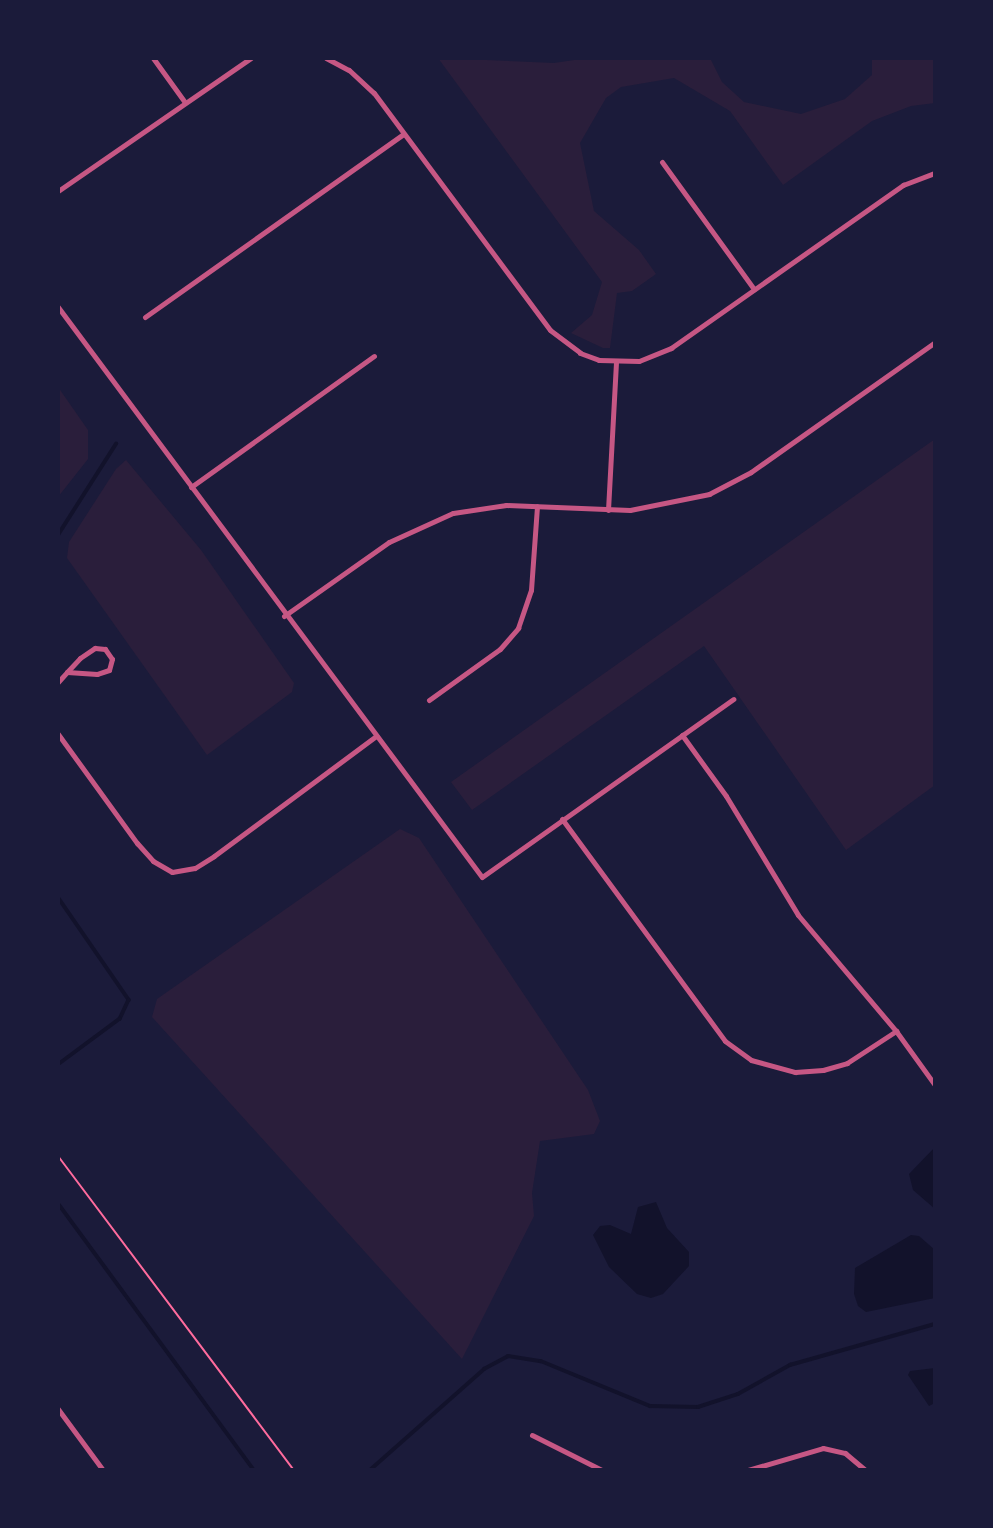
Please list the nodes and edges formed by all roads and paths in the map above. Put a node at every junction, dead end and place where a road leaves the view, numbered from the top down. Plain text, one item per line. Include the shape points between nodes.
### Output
1 (153, 58) edge
2 (251, 58) edge
3 (326, 58) edge
4 (184, 101) junction
5 (403, 134) junction
6 (662, 162) dead end
7 (935, 173) edge
8 (58, 191) edge
9 (754, 289) junction
10 (58, 306) edge
11 (145, 317) dead end
12 (935, 342) edge
13 (374, 356) dead end
14 (616, 362) junction
15 (191, 487) junction
16 (537, 506) junction
17 (608, 510) junction
18 (284, 616) junction
19 (67, 672) junction
20 (58, 682) edge
21 (733, 699) dead end
22 (429, 700) dead end
23 (58, 734) edge
24 (682, 735) junction
25 (376, 736) junction
26 (562, 819) junction
27 (896, 1031) junction
28 (935, 1085) edge
29 (58, 1156) edge
30 (58, 1409) edge
31 (532, 1435) dead end
32 (103, 1470) edge
33 (294, 1470) edge
34 (599, 1470) edge
35 (748, 1470) edge
36 (864, 1470) edge

1 - 4 street
2 - 4 street
3 - 5 street via 361,79
4 - 8 street
5 - 11 street
5 - 14 street via 550,330 580,353
6 - 9 street
7 - 9 street via 903,184
9 - 14 street via 664,351 639,361
10 - 15 street
12 - 17 street via 737,480 672,505
13 - 15 street
14 - 17 street
15 - 18 street
16 - 17 street
16 - 18 street via 479,508 423,524 389,542
16 - 22 street via 531,590 518,628 500,649
18 - 25 street
19 - 19 street via 97,674 109,670 112,659 105,649 95,648
19 - 20 street
21 - 24 street
23 - 25 street via 137,843 153,861 172,872 195,868 214,856
24 - 26 street
24 - 27 street via 805,925
25 - 26 street via 482,877
26 - 27 street via 721,1036 751,1060 795,1072 823,1070 847,1063
27 - 28 street
29 - 33 path
30 - 32 street
31 - 34 street
35 - 36 street via 822,1448 845,1453

